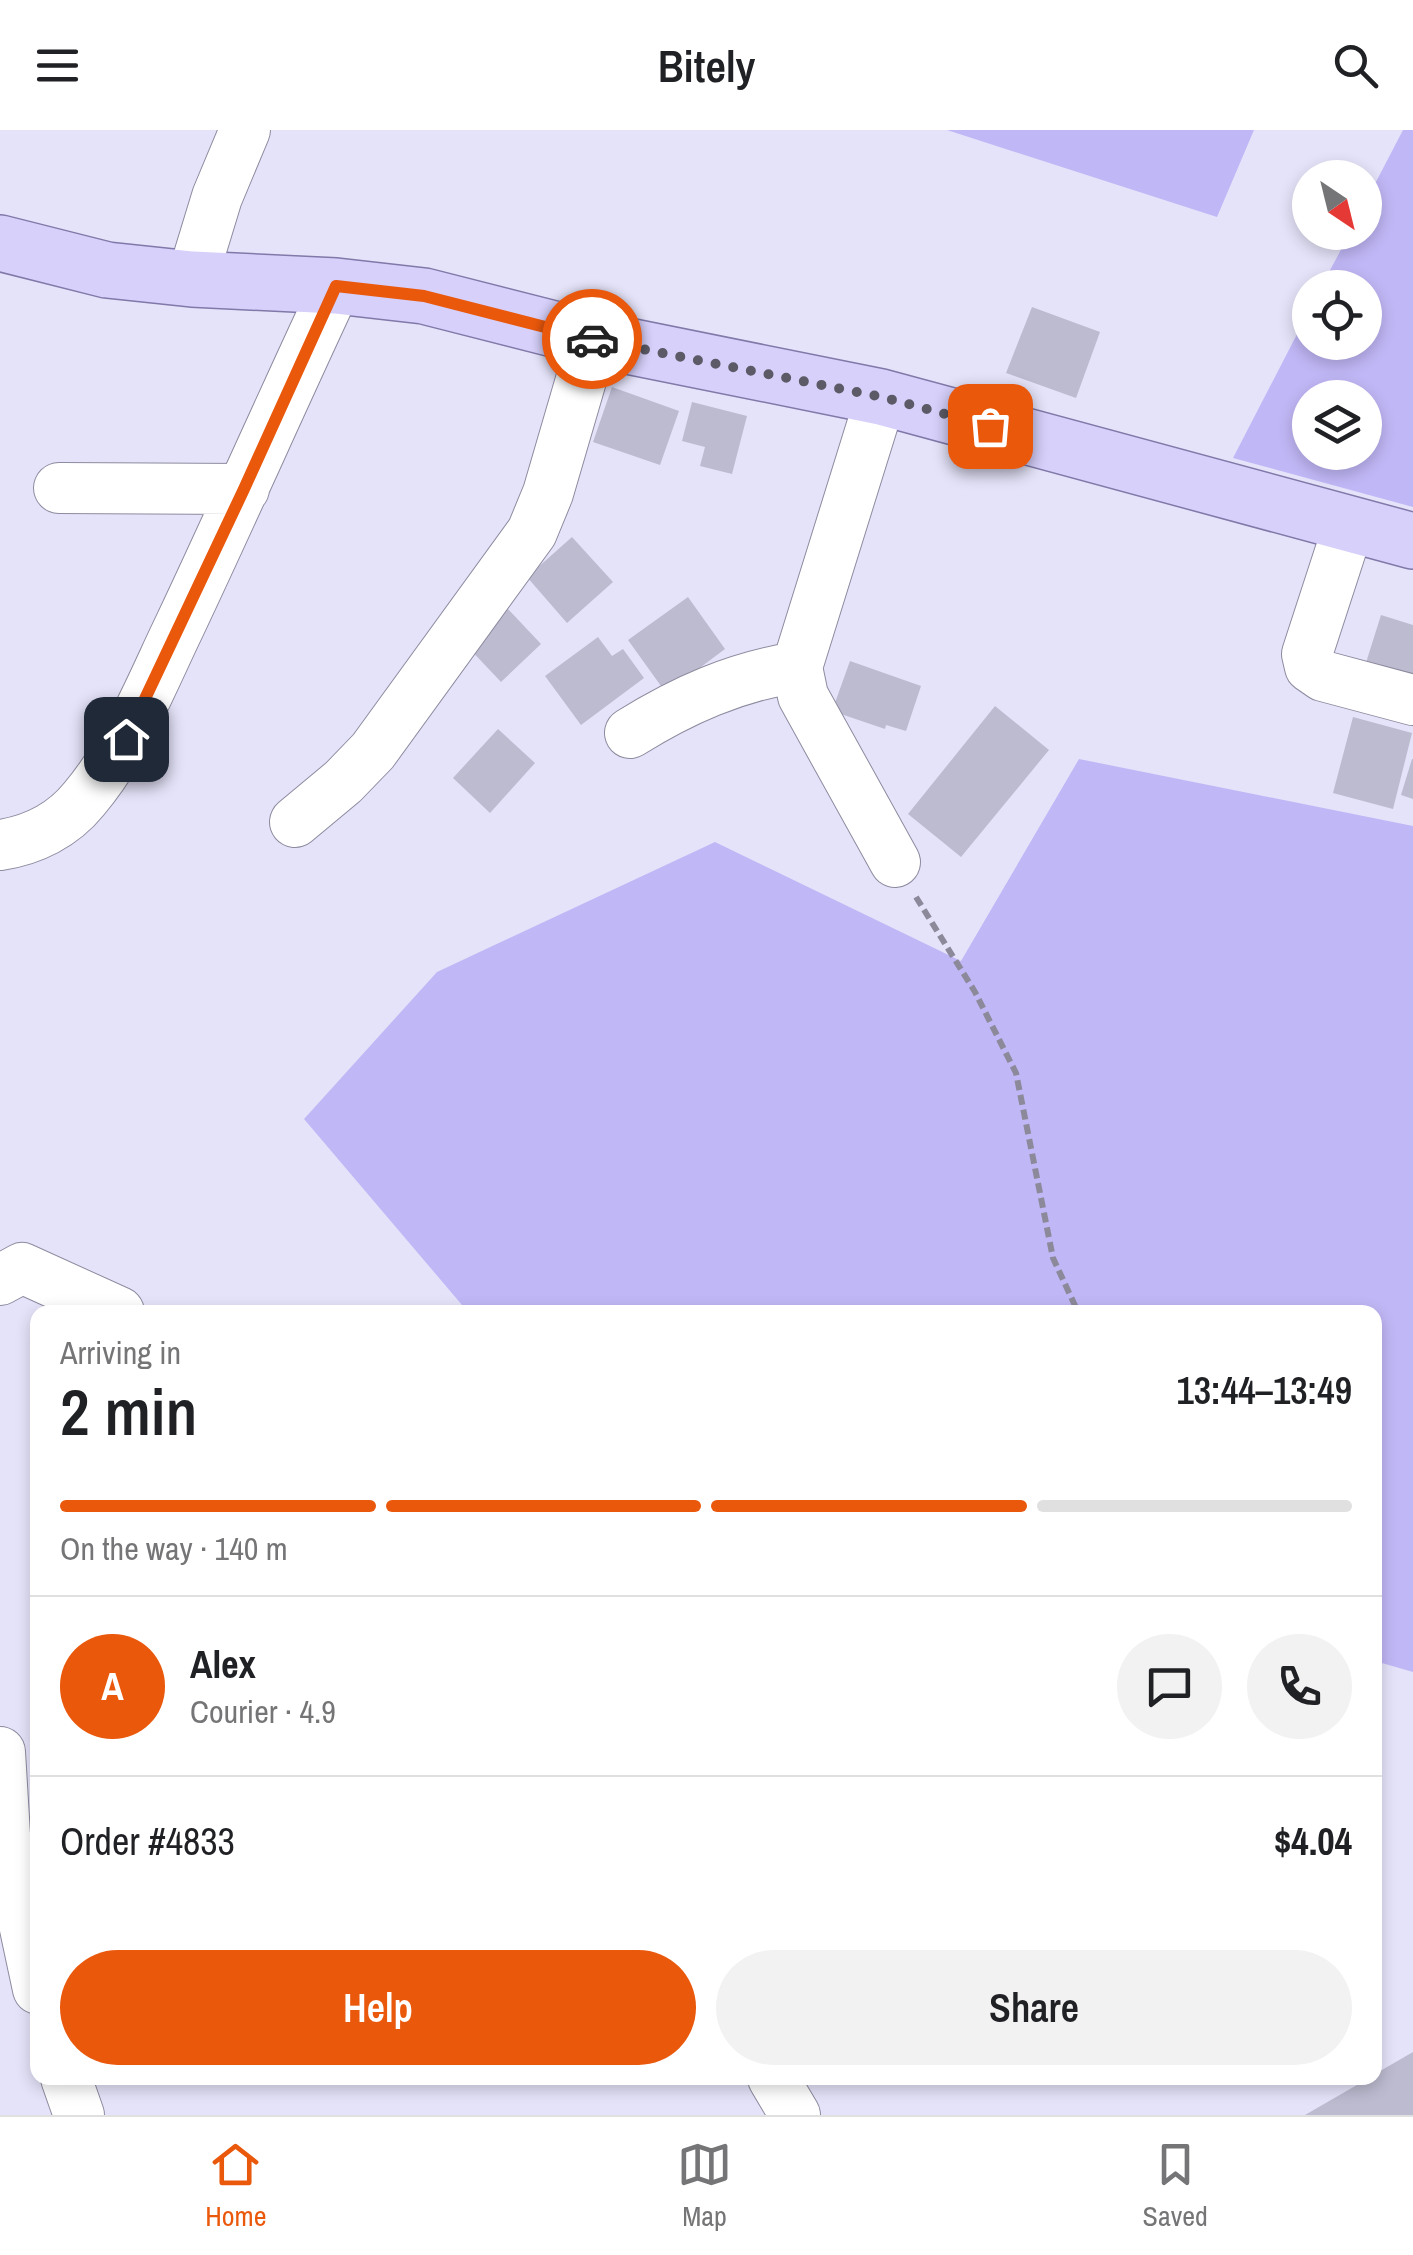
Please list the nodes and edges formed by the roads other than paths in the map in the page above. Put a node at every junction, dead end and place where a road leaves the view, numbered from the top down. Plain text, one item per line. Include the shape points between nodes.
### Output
1 (245, 130) edge
2 (0, 243) edge
3 (192, 278) junction
4 (336, 286) junction
5 (593, 339) junction
6 (882, 397) junction
7 (60, 488) dead end
8 (244, 489) junction
9 (1350, 525) junction
10 (1413, 541) edge
11 (797, 667) junction
12 (1413, 700) edge
13 (630, 734) dead end
14 (295, 822) dead end
15 (0, 846) edge
16 (895, 862) road end
17 (0, 1280) edge
18 (104, 1305) edge
19 (0, 1752) edge
20 (30, 1952) edge
21 (68, 2085) edge
22 (777, 2085) edge
23 (79, 2115) edge
24 (795, 2115) edge

1 - 3 street
2 - 3 main road via 108,270
3 - 4 main road
4 - 5 main road via 424,296
4 - 8 street
5 - 6 main road
5 - 14 street via 532,532 373,751
6 - 9 main road
6 - 11 street
7 - 8 street
8 - 15 street via 104,773 52,828
9 - 10 main road
9 - 12 street via 1307,654 1310,667
11 - 13 street via 706,691
11 - 16 street via 804,696
17 - 18 street via 22,1268
19 - 20 street via 5,1835
21 - 23 street
22 - 24 street

